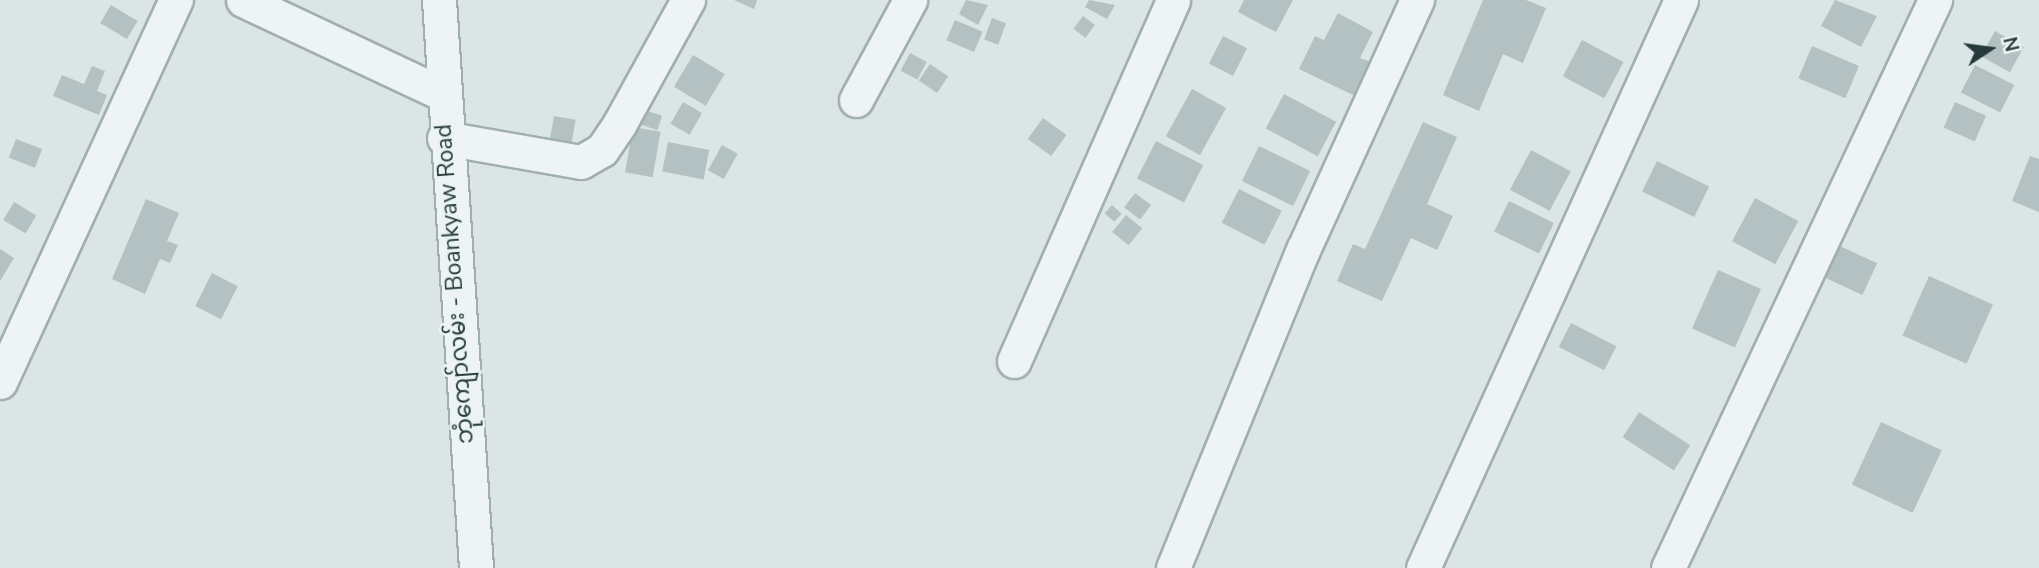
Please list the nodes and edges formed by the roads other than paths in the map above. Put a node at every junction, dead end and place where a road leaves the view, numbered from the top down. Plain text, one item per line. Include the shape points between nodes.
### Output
1 (176, 0) edge
2 (243, 0) edge
3 (688, 0) edge
4 (910, 0) edge
5 (1173, 0) edge
6 (1417, 0) edge
7 (1681, 0) edge
8 (1935, 0) edge
9 (443, 7) edge
10 (443, 94) junction
11 (856, 100) dead end
12 (444, 138) junction
13 (1014, 361) dead end
14 (0, 382) edge
15 (476, 568) edge
16 (1174, 568) edge
17 (1423, 568) edge
18 (1668, 568) edge

1 - 14 street
2 - 10 street
3 - 12 street via 620,123 602,150 581,162
4 - 11 street
5 - 13 street
6 - 16 street via 1303,250
7 - 17 street
8 - 18 street
9 - 10 street, ဘုံကျော်လမ်း - Boankyaw Road
10 - 12 street, ဘုံကျော်လမ်း - Boankyaw Road
12 - 15 street, ဘုံကျော်လမ်း - Boankyaw Road

